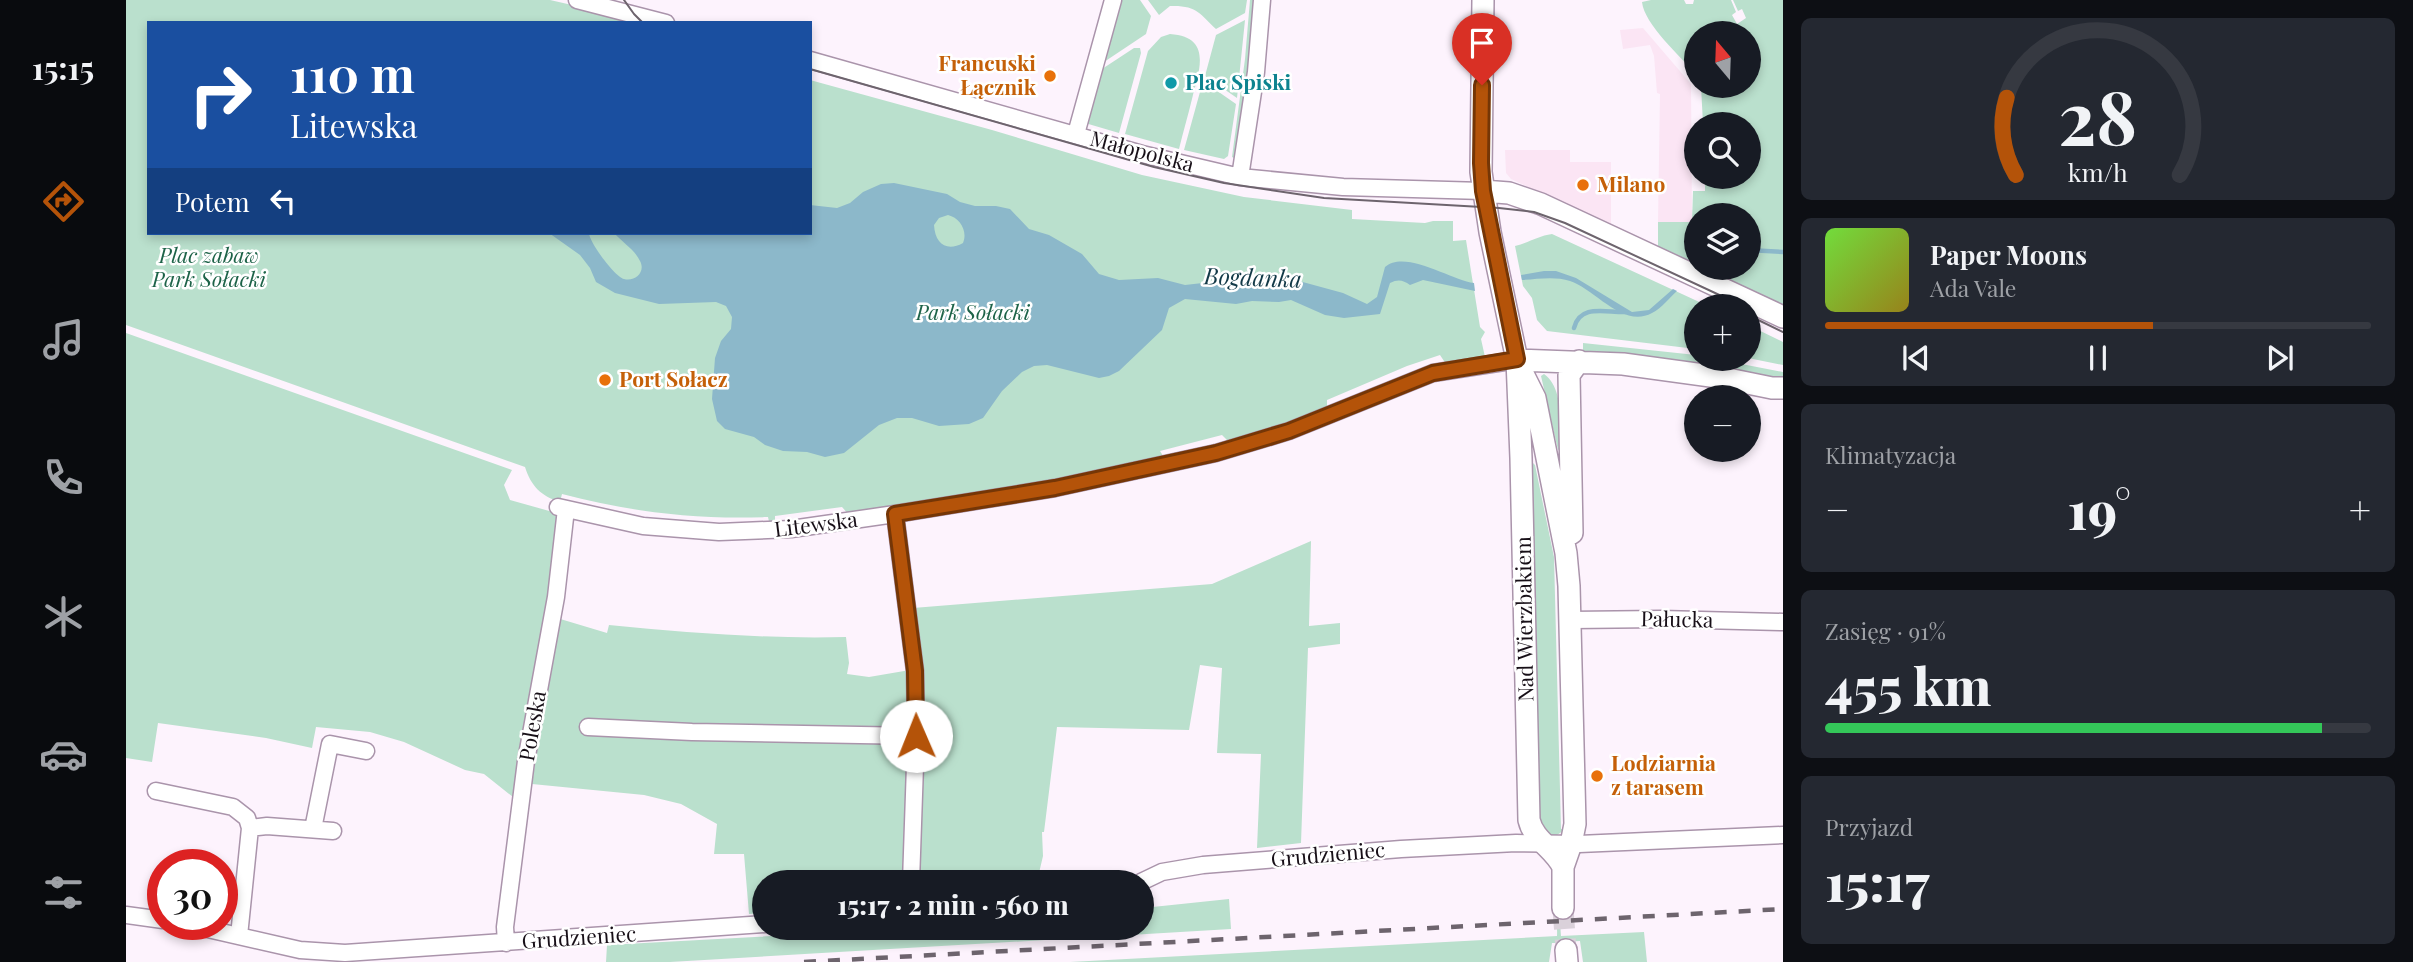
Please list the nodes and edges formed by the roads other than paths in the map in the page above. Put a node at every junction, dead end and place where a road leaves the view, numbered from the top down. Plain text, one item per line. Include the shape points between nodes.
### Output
1 (577, 0) edge
2 (1113, 0) edge
3 (1262, 0) edge
4 (1483, 0) edge
5 (612, 4) edge
6 (660, 21) edge
7 (812, 61) edge
8 (1076, 134) junction
9 (1240, 177) junction
10 (1483, 191) junction
11 (1783, 317) edge
12 (1517, 359) junction
13 (1579, 361) junction
14 (1779, 390) edge
15 (562, 508) joint
16 (895, 514) junction
17 (1566, 553) junction
18 (1571, 620) junction
19 (1783, 622) edge
20 (588, 727) dead end
21 (916, 736) junction
22 (366, 751) dead end
23 (156, 791) dead end
24 (1529, 820) junction
25 (250, 828) junction
26 (313, 829) junction
27 (333, 831) dead end
28 (1783, 835) edge
29 (1541, 842) junction
30 (1518, 843) junction
31 (1571, 844) junction
32 (1563, 867) junction
33 (911, 870) edge
34 (1154, 876) edge
35 (1563, 908) tunnel mouth
36 (126, 915) edge
37 (147, 918) edge
38 (752, 925) edge
39 (239, 936) joint
40 (506, 943) junction

1 - 5 street
2 - 8 street
3 - 9 street
4 - 10 street, Nad Wierzbakiem
5 - 6 street
7 - 8 street, Małopolska
8 - 9 street, Małopolska
9 - 10 street, Małopolska via 1343,187
10 - 11 street via 1509,193 1541,204
10 - 12 street, Nad Wierzbakiem
12 - 13 street
12 - 16 street, Litewska via 1433,373 1289,431 1216,453 1055,488
12 - 17 street, Nad Wierzbakiem via 1535,398
12 - 24 street, Nad Wierzbakiem
13 - 14 street via 1665,369
13 - 17 street, Nad Wierzbakiem via 1569,374 1572,533
15 - 16 street, Litewska via 643,526 719,532 791,529
15 - 40 street, Poleska via 556,597 526,761
16 - 21 street via 915,671
17 - 18 street, Nad Wierzbakiem
18 - 19 street, Pałucka
18 - 31 street, Nad Wierzbakiem via 1575,824
20 - 21 street
21 - 33 street
22 - 26 street via 330,744
23 - 25 street via 233,807 247,818
24 - 29 street, Nad Wierzbakiem
24 - 30 street
25 - 26 street
25 - 39 street
26 - 27 street
28 - 31 street, Grudzieniec
29 - 30 street, Grudzieniec
29 - 31 street, Grudzieniec
29 - 32 street, Nad Wierzbakiem
30 - 34 street, Grudzieniec via 1203,865
31 - 32 street, Nad Wierzbakiem
32 - 35 street, Nad Wierzbakiem
36 - 37 street
38 - 40 street, Grudzieniec
39 - 40 street, Grudzieniec via 317,953 345,954

